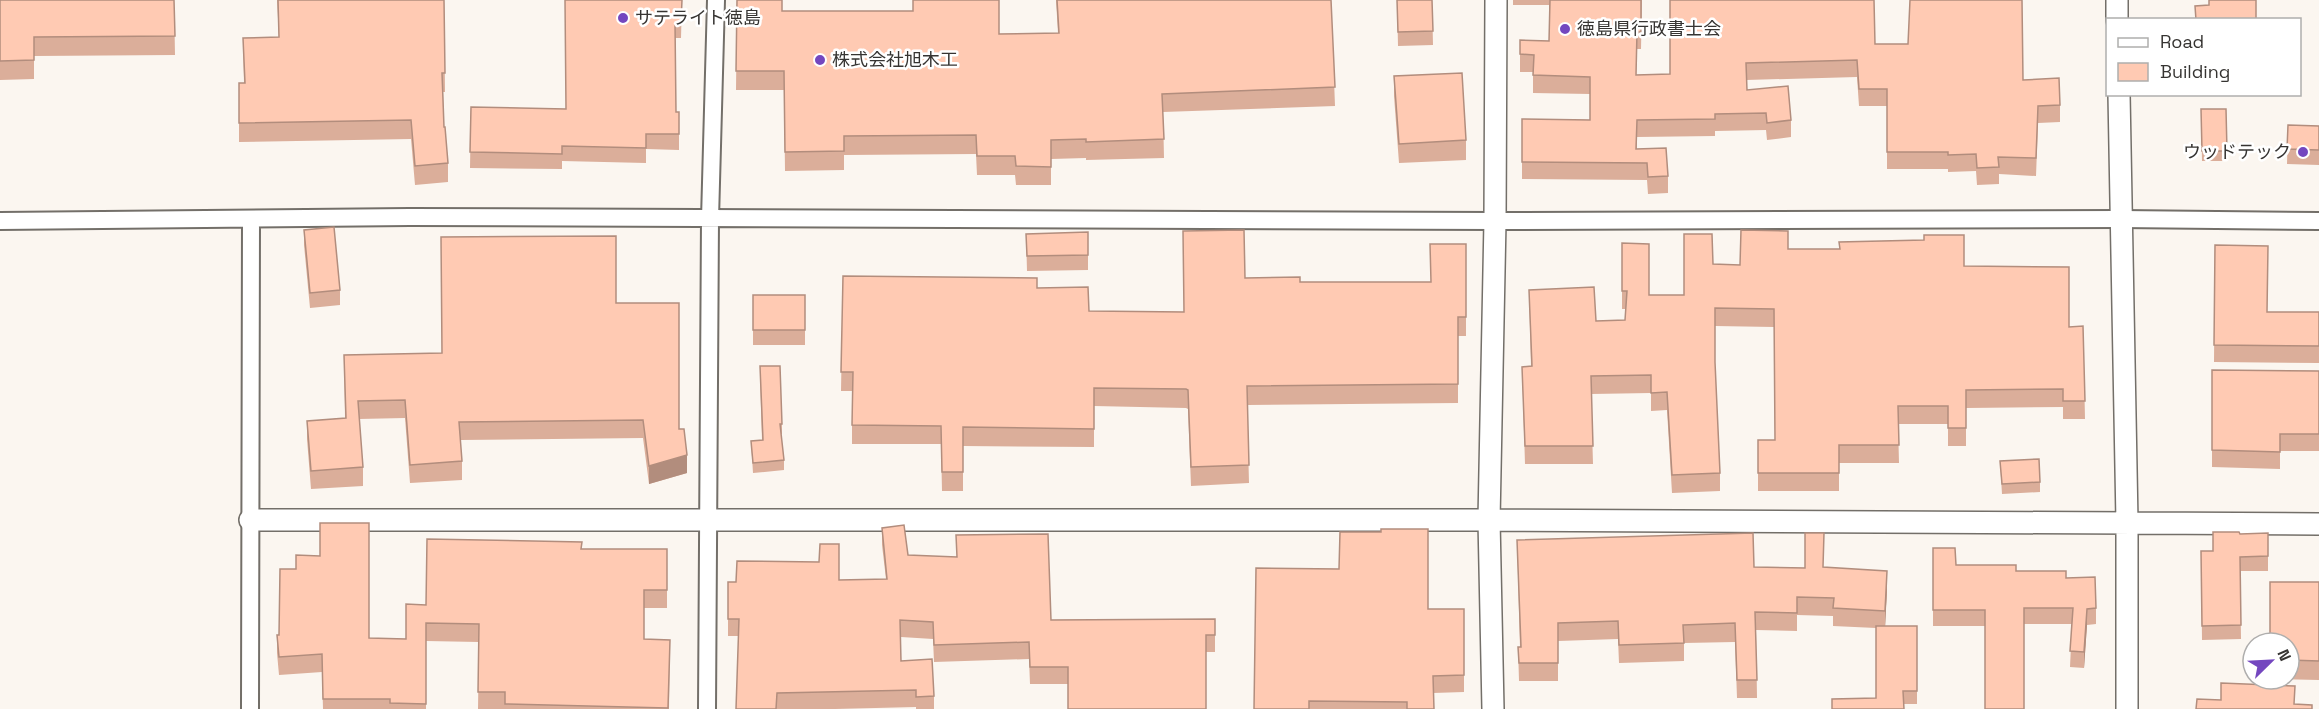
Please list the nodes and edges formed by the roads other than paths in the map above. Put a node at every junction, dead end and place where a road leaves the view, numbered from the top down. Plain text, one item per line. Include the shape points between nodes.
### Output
1 (716, 0) edge
2 (1496, 0) edge
3 (2116, 0) edge
4 (2117, 18) edge
5 (2119, 96) edge
6 (710, 219) junction
7 (2121, 219) junction
8 (251, 220) junction
9 (0, 221) edge
10 (1495, 221) junction
11 (2319, 221) edge
12 (250, 520) junction
13 (708, 520) junction
14 (1489, 520) junction
15 (2127, 522) junction
16 (2319, 524) edge
17 (250, 709) edge
18 (707, 709) edge
19 (1493, 709) edge
20 (2127, 709) edge

1 - 6 street
2 - 10 street
3 - 4 street
5 - 7 street
6 - 8 street
6 - 10 street
6 - 13 street
7 - 10 street
7 - 11 street
7 - 15 street
8 - 9 street
8 - 12 street
10 - 14 street
12 - 13 street
12 - 17 street
13 - 14 street
13 - 18 street
14 - 15 street
14 - 19 street
15 - 16 street
15 - 20 street

